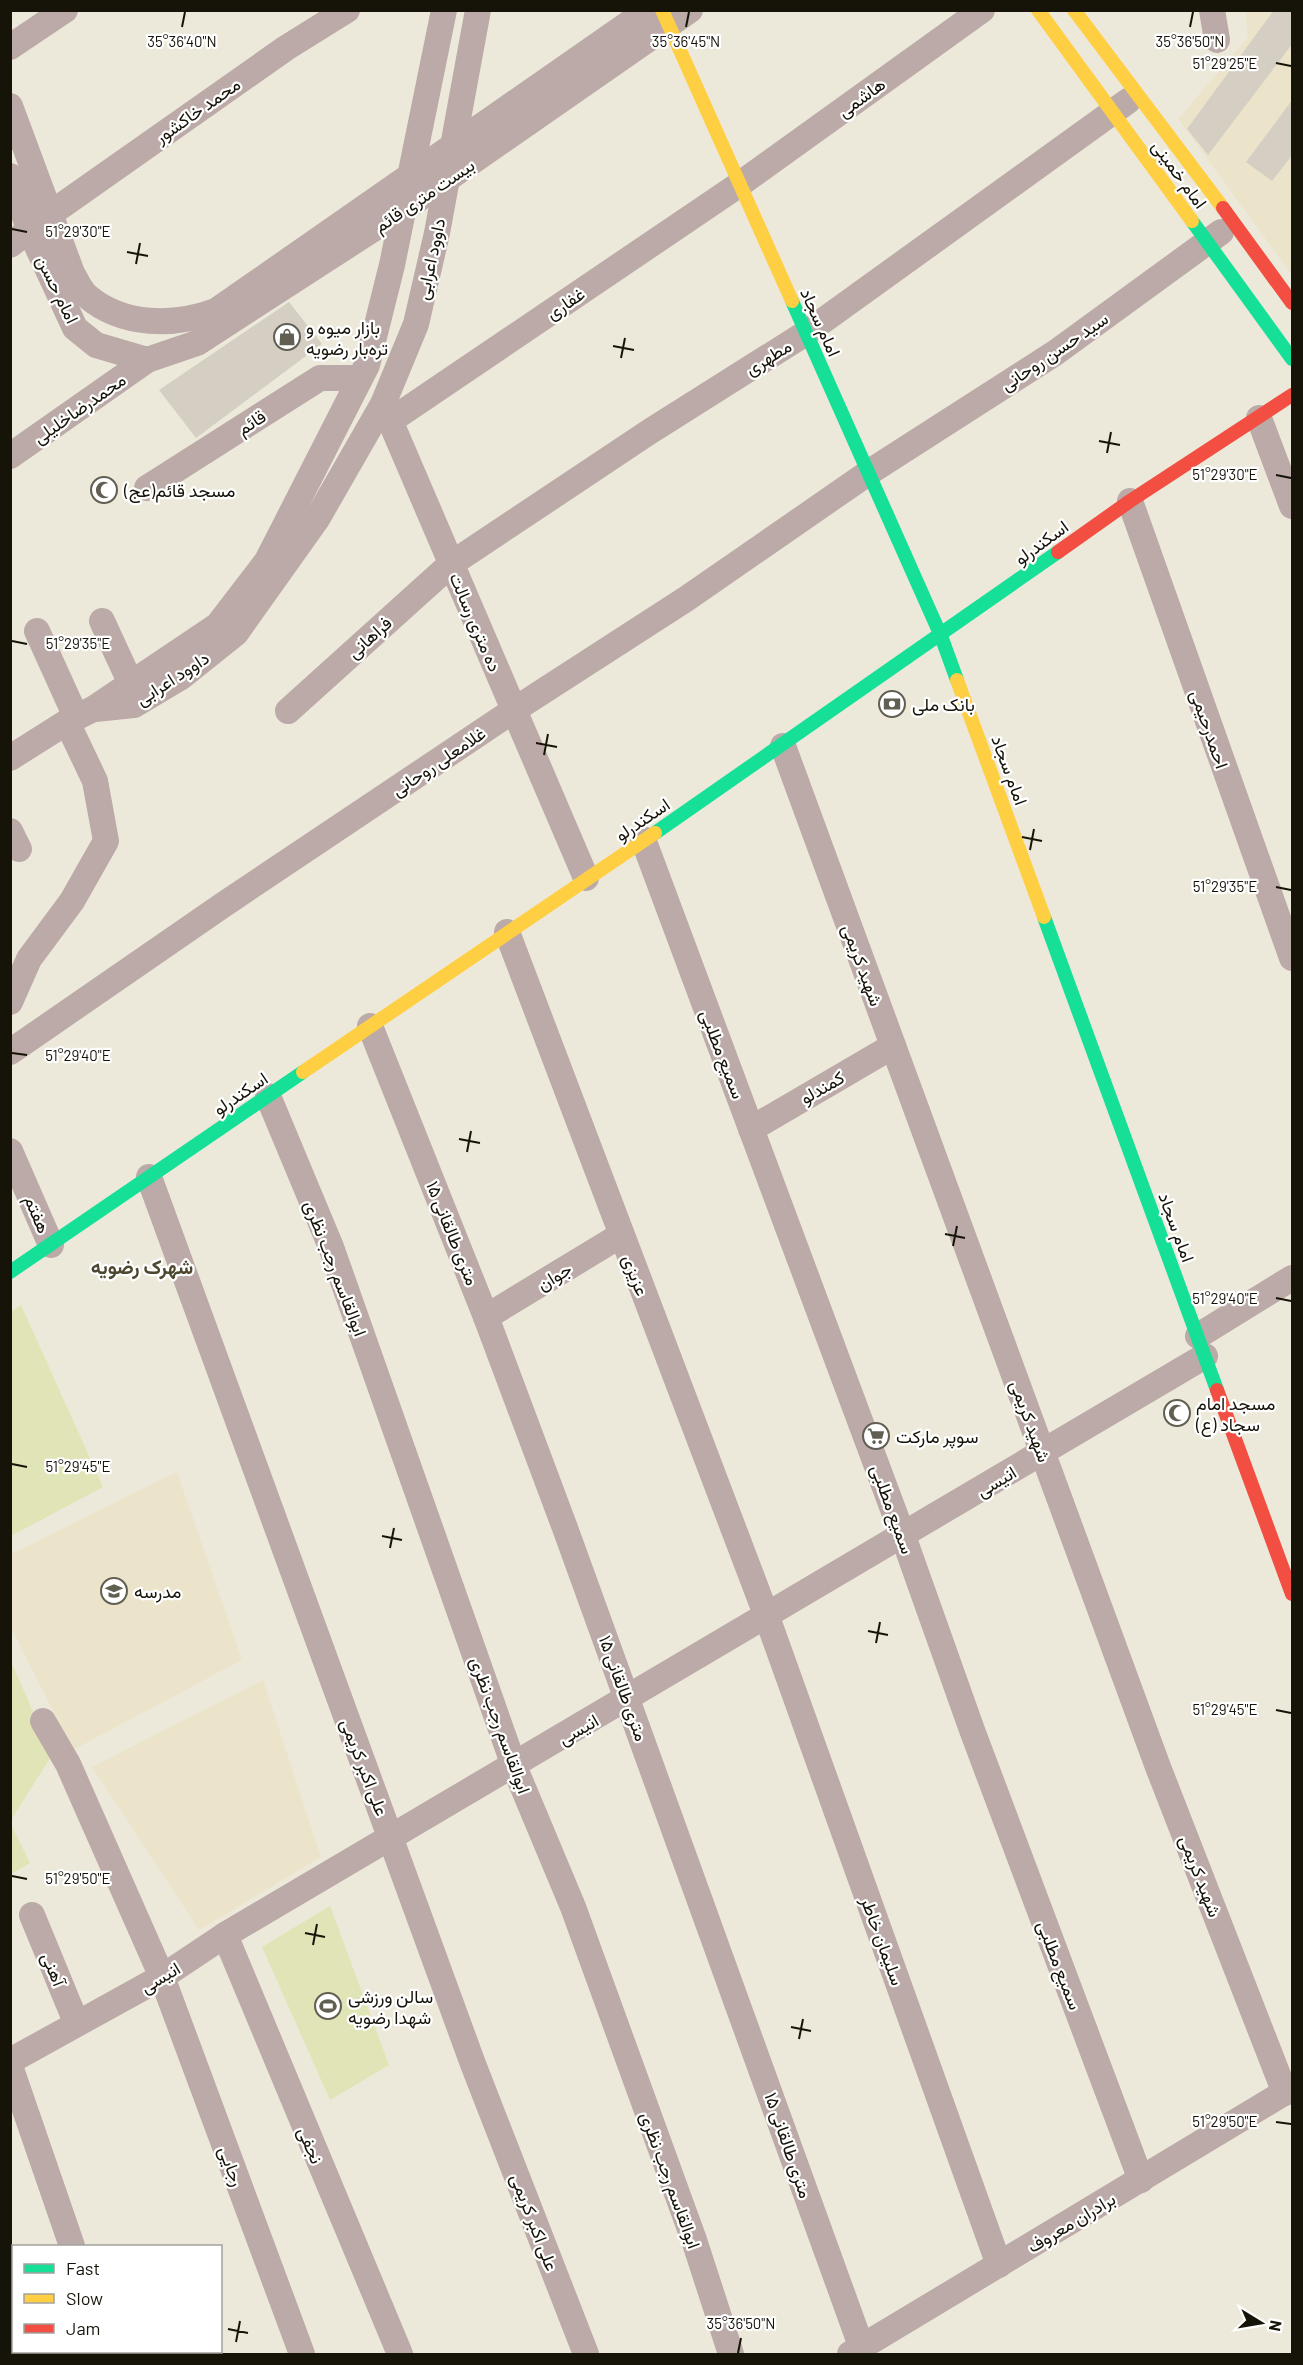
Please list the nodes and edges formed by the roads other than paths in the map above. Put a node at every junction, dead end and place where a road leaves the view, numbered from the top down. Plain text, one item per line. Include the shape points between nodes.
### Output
1 (65, 10) edge
2 (347, 10) edge
3 (444, 10) edge
4 (478, 10) edge
5 (648, 10) edge
6 (690, 10) edge
7 (982, 10) edge
8 (1038, 10) edge
9 (1074, 10) edge
10 (1212, 10) edge
11 (666, 18) edge
12 (1216, 40) dead end
13 (10, 47) edge
14 (1136, 96) junction
15 (10, 106) edge
16 (1111, 111) junction
17 (452, 149) junction
18 (10, 176) edge
19 (410, 178) junction
20 (446, 180) junction
21 (740, 184) junction
22 (404, 209) junction
23 (50, 214) junction
24 (1235, 221) junction
25 (20, 238) edge
26 (1207, 242) junction
27 (1293, 303) edge
28 (152, 322) joint
29 (806, 333) junction
30 (1293, 359) edge
31 (147, 360) junction
32 (364, 371) junction
33 (1293, 395) edge
34 (386, 412) junction
35 (1259, 418) junction
36 (10, 456) edge
37 (868, 473) junction
38 (147, 488) dead end
39 (1130, 501) junction
40 (1293, 506) edge
41 (451, 564) junction
42 (102, 621) dead end
43 (37, 631) dead end
44 (941, 636) junction
45 (131, 684) junction
46 (514, 710) junction
47 (288, 711) dead end
48 (79, 716) junction
49 (783, 746) junction
50 (10, 758) edge
51 (643, 839) junction
52 (586, 878) junction
53 (507, 932) junction
54 (1293, 958) edge
55 (10, 1002) edge
56 (370, 1026) junction
57 (893, 1046) junction
58 (10, 1052) edge
59 (268, 1096) junction
60 (751, 1129) junction
61 (10, 1151) edge
62 (149, 1177) junction
63 (621, 1235) junction
64 (51, 1245) junction
65 (10, 1272) edge
66 (1293, 1278) edge
67 (486, 1317) junction
68 (1201, 1346) junction
69 (1042, 1453) junction
70 (903, 1536) junction
71 (1293, 1594) edge
72 (767, 1617) junction
73 (628, 1699) junction
74 (43, 1721) dead end
75 (514, 1766) junction
76 (391, 1838) junction
77 (32, 1915) dead end
78 (225, 1935) junction
79 (162, 1977) junction
80 (76, 2022) junction
81 (10, 2061) edge
82 (10, 2066) edge
83 (1289, 2091) edge
84 (1141, 2180) junction
85 (71, 2245) edge
86 (999, 2265) junction
87 (858, 2352) edge
88 (302, 2355) edge
89 (400, 2355) edge
90 (586, 2355) edge
91 (731, 2355) edge

1 - 13 street
2 - 23 street, محمد خاکشور via 286,48
3 - 19 street, داوود اعرابی
4 - 17 street, داوود اعرابی
5 - 17 street, بیست متری قائم
6 - 11 street, بیست متری قائم
7 - 21 street, هاشمی
8 - 16 main road, امام خمینی
9 - 14 main road, امام خمینی
10 - 12 street
11 - 20 street, بیست متری قائم
11 - 21 main road, امام سجاد
14 - 16 street, مطهری
14 - 24 main road, امام خمینی
15 - 23 street, امام حسن
16 - 26 main road, امام خمینی
16 - 29 street, مطهری
17 - 19 street, بیست متری قائم
17 - 20 street, داوود اعرابی
18 - 25 street, امام حسن
19 - 22 street, داوود اعرابی
19 - 28 street, بیست متری قائم via 216,311 191,320
20 - 22 street, بیست متری قائم
20 - 34 street, داوود اعرابی via 416,324
21 - 29 main road, امام سجاد
21 - 34 street, غفاری
22 - 31 street, بیست متری قائم via 197,343
22 - 32 street, داوود اعرابی
23 - 25 street, محمد خاکشور
23 - 28 street, امام حسن via 72,273 86,296 107,308
24 - 26 street, سید حسن روحانی
24 - 27 main road, امام خمینی
25 - 31 street, امام حسن via 75,328 96,345
26 - 30 main road, امام خمینی
26 - 37 street, سید حسن روحانی via 1055,353
29 - 37 main road, امام سجاد
29 - 41 street, مطهری
31 - 36 street, محمدرضاخلیلی
32 - 34 street, ده متری رسالت
32 - 38 street, قائم via 320,378
32 - 45 street, داوود اعرابی via 267,561 218,625
33 - 35 main road, اسکندرلو
34 - 41 street, ده متری رسالت
34 - 48 street, داوود اعرابی via 236,633 181,676 134,705
35 - 39 main road, اسکندرلو
35 - 40 street
37 - 44 main road, امام سجاد
37 - 46 street, غلامعلی روحانی via 686,600
39 - 44 main road, اسکندرلو
39 - 54 street, احمدرحیمی
41 - 46 street, ده متری رسالت
41 - 47 street, فراهانی
42 - 45 street
43 - 48 street
44 - 49 main road, اسکندرلو
44 - 68 main road, امام سجاد
45 - 48 street, داوود اعرابی
46 - 52 street, ده متری رسالت
46 - 58 street, غلامعلی روحانی
48 - 50 street
48 - 55 street via 106,841 72,901 29,959
49 - 51 main road, اسکندرلو
49 - 57 street, شهید کریمی
51 - 52 main road, اسکندرلو
51 - 60 street, سمیع مطلبی
52 - 53 main road, اسکندرلو
53 - 56 main road, اسکندرلو
53 - 63 street, عزیزی
56 - 59 main road, اسکندرلو
56 - 67 street, ۱۵ متری طالقانی
57 - 60 street, کمندلو
57 - 69 street, شهید کریمی
59 - 62 main road, اسکندرلو
59 - 75 street, ابوالقاسم رجب نظری via 331,1247
60 - 70 street, سمیع مطلبی
61 - 64 street, هفتم
62 - 64 main road, اسکندرلو
62 - 76 street, علی اکبر کریمی
63 - 67 street, جوان
63 - 72 street, عزیزی
64 - 65 main road, اسکندرلو
66 - 68 street, انیسی
67 - 73 street, ۱۵ متری طالقانی
68 - 69 street, انیسی
68 - 71 main road, امام سجاد
69 - 70 street, انیسی
69 - 83 street, شهید کریمی via 1158,1767
70 - 72 street, انیسی
70 - 84 street, سمیع مطلبی
72 - 73 street, انیسی
72 - 86 street, سلیمان خاطر
73 - 75 street, انیسی
73 - 87 street, ۱۵ متری طالقانی
74 - 79 street, رجایی via 68,1764
75 - 76 street, انیسی
75 - 91 street, ابوالقاسم رجب نظری via 573,1907
76 - 78 street, انیسی
76 - 90 street, علی اکبر کریمی via 473,2064
77 - 80 street, آهنی
78 - 79 street, انیسی
78 - 89 street, نجفی
79 - 80 street, انیسی
79 - 88 street, رجایی
80 - 81 street, انیسی
82 - 85 street
83 - 84 street, برادران معروف
84 - 86 street, برادران معروف
86 - 87 street, برادران معروف

